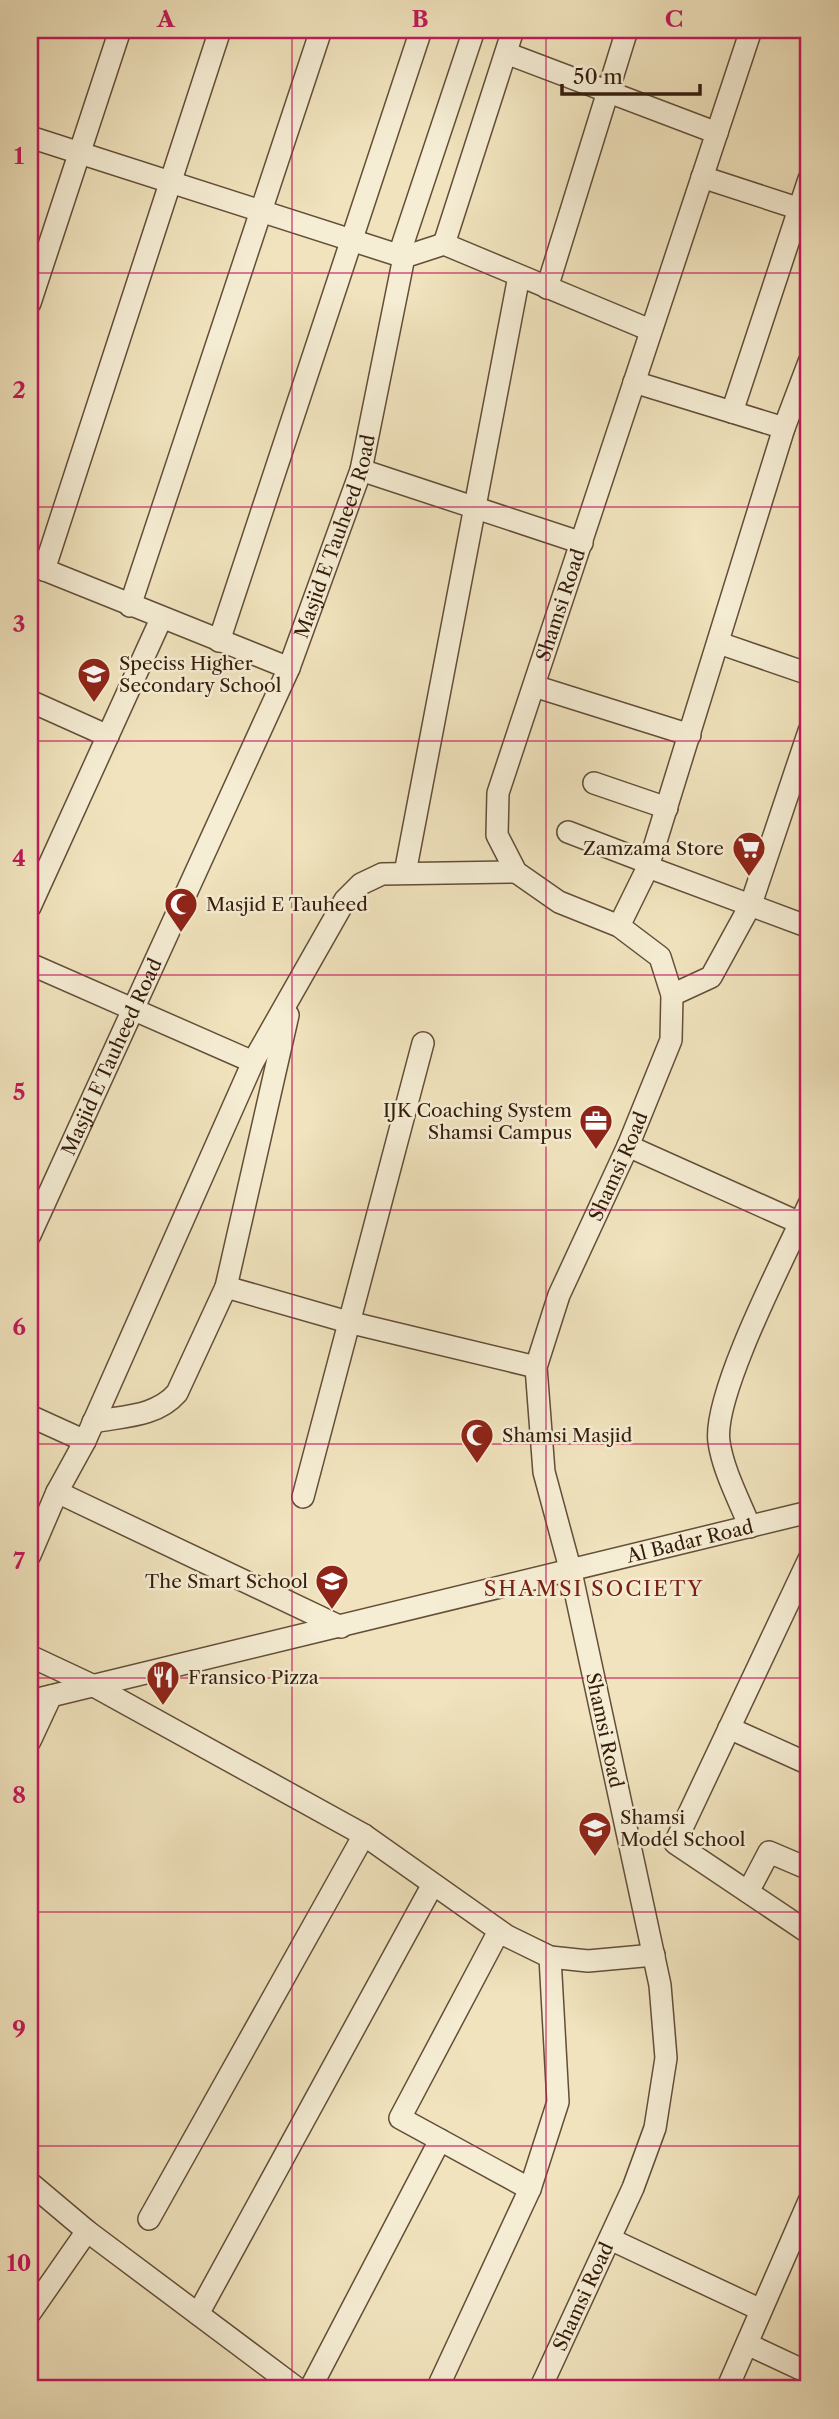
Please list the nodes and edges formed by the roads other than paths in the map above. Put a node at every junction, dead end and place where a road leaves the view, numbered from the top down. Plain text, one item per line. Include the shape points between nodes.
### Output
1 (120, 30) edge
2 (220, 30) edge
3 (321, 30) edge
4 (421, 30) edge
5 (474, 30) edge
6 (513, 30) edge
7 (627, 30) edge
8 (751, 30) edge
9 (506, 52) junction
10 (608, 93) junction
11 (717, 133) junction
12 (30, 137) edge
13 (80, 154) junction
14 (702, 177) junction
15 (809, 179) edge
16 (170, 182) junction
17 (800, 209) junction
18 (263, 212) junction
19 (351, 240) junction
20 (444, 244) junction
21 (402, 256) junction
22 (519, 276) junction
23 (547, 288) junction
24 (30, 303) edge
25 (650, 330) junction
26 (809, 362) edge
27 (634, 382) junction
28 (732, 412) junction
29 (784, 428) junction
30 (361, 470) junction
31 (475, 509) junction
32 (582, 543) junction
33 (37, 567) edge
34 (131, 606) junction
35 (161, 619) junction
36 (219, 641) junction
37 (719, 643) junction
38 (289, 668) junction
39 (809, 674) edge
40 (534, 686) junction
41 (30, 701) edge
42 (809, 731) edge
43 (690, 735) junction
44 (108, 736) junction
45 (594, 783) dead end
46 (667, 808) junction
47 (568, 832) dead end
48 (649, 865) junction
49 (516, 872) junction
50 (405, 873) junction
51 (751, 904) junction
52 (30, 907) edge
53 (619, 926) junction
54 (809, 928) edge
55 (30, 964) edge
56 (293, 991) junction
57 (672, 995) junction
58 (131, 1009) junction
59 (423, 1043) dead end
60 (253, 1062) junction
61 (628, 1146) junction
62 (805, 1214) edge
63 (30, 1235) edge
64 (226, 1287) junction
65 (348, 1322) junction
66 (536, 1367) junction
67 (30, 1416) edge
68 (89, 1431) junction
69 (57, 1492) junction
70 (303, 1497) dead end
71 (809, 1512) edge
72 (750, 1527) junction
73 (30, 1555) edge
74 (809, 1559) edge
75 (571, 1572) junction
76 (804, 1582) edge
77 (341, 1627) junction
78 (30, 1656) edge
79 (94, 1686) junction
80 (40, 1698) edge
81 (729, 1728) junction
82 (30, 1741) edge
83 (809, 1764) edge
84 (364, 1835) junction
85 (809, 1869) edge
86 (432, 1886) junction
87 (748, 1892) junction
88 (499, 1931) junction
89 (809, 1933) edge
90 (654, 1955) junction
91 (550, 1957) junction
92 (440, 2140) junction
93 (30, 2183) edge
94 (530, 2189) junction
95 (809, 2201) edge
96 (149, 2220) dead end
97 (87, 2231) junction
98 (610, 2239) junction
99 (761, 2310) junction
100 (30, 2313) edge
101 (198, 2314) junction
102 (747, 2344) junction
103 (809, 2373) edge
104 (286, 2386) edge
105 (310, 2389) edge
106 (437, 2389) edge
107 (540, 2389) edge
108 (727, 2389) edge

1 - 13 street
2 - 16 street
3 - 18 street
4 - 19 street
5 - 21 street, Masjid E Tauheed Road
6 - 9 street
7 - 10 street
8 - 11 street, Shamsi Road
9 - 10 street
9 - 20 street
10 - 11 street
10 - 23 street
11 - 14 street, Shamsi Road
12 - 13 street
13 - 16 street
13 - 24 street
14 - 17 street
14 - 25 street, Shamsi Road
15 - 17 street
16 - 18 street
16 - 33 street
17 - 28 street
18 - 19 street
18 - 34 street
19 - 21 street
19 - 36 street
20 - 21 street
20 - 22 street
21 - 30 street, Masjid E Tauheed Road
22 - 23 street
22 - 31 street
23 - 25 street
25 - 27 street, Shamsi Road
26 - 29 street
27 - 28 street
27 - 32 street, Shamsi Road
28 - 29 street
29 - 37 street
30 - 31 street
30 - 38 street, Masjid E Tauheed Road
31 - 32 street
31 - 50 street
32 - 40 street, Shamsi Road
33 - 34 street
34 - 35 street
35 - 36 street
35 - 44 street
36 - 38 street
37 - 39 street
37 - 43 street
38 - 58 street, Masjid E Tauheed Road
40 - 43 street
40 - 49 street, Shamsi Road via 498,793 497,835
41 - 44 street
42 - 51 street
43 - 46 street
44 - 52 street
45 - 46 street
46 - 48 street
47 - 48 street
48 - 51 street
48 - 53 street
49 - 50 street
49 - 53 street, Shamsi Road via 559,902
50 - 56 street via 382,874 361,884 345,900
51 - 54 street
51 - 57 street via 711,977
53 - 57 street, Shamsi Road via 660,957
55 - 58 street
56 - 60 street
56 - 64 street
57 - 61 street, Shamsi Road via 671,1040
58 - 60 street
58 - 63 street, Masjid E Tauheed Road
59 - 65 street
60 - 68 street
61 - 62 street
61 - 66 street, Shamsi Road via 559,1295
62 - 72 street via 737,1363 718,1424 719,1443
64 - 65 street
64 - 68 street via 177,1393 167,1405
65 - 66 street
65 - 70 street
66 - 75 street, Shamsi Road via 544,1472
67 - 68 street
68 - 69 street
69 - 73 street
69 - 77 street
71 - 72 street, Al Badar Road
72 - 75 street, Al Badar Road
74 - 76 street
75 - 77 street, Al Badar Road
75 - 90 street, Shamsi Road
76 - 81 street
77 - 79 street, Al Badar Road
78 - 79 street
79 - 80 street, Al Badar Road
79 - 84 street
80 - 82 street
81 - 83 street
81 - 87 street via 675,1843
84 - 86 street
84 - 96 street
85 - 87 street via 769,1852
86 - 88 street
86 - 101 street
87 - 89 street
88 - 91 street
88 - 92 street via 400,2118
90 - 91 street via 588,1961
90 - 98 street, Shamsi Road via 664,2070 655,2128
91 - 94 street via 558,2102
92 - 94 street
92 - 105 street
93 - 97 street
94 - 106 street
95 - 99 street
97 - 100 street
97 - 101 street
98 - 99 street
98 - 107 street, Shamsi Road
99 - 102 street
101 - 104 street
102 - 103 street
102 - 108 street

